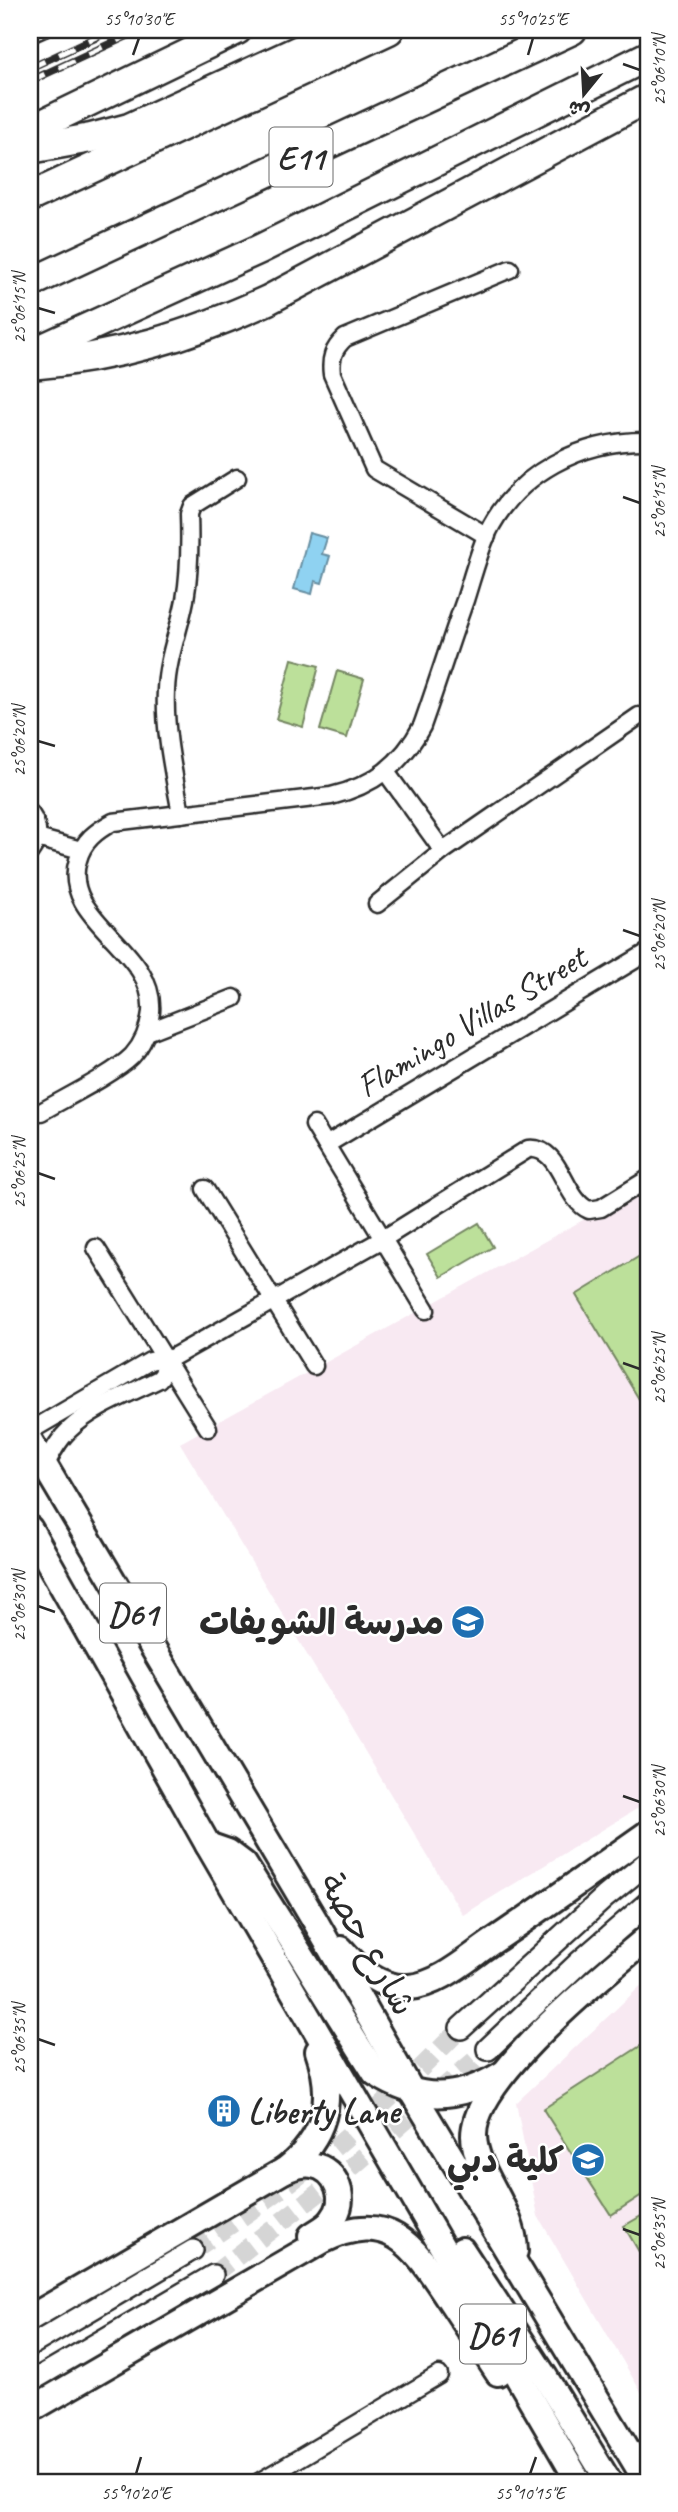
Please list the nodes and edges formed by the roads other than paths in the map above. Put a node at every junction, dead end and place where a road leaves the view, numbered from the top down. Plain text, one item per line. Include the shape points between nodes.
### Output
1 (91, 30) edge
2 (237, 30) edge
3 (261, 30) edge
4 (343, 30) edge
5 (389, 30) edge
6 (572, 30) edge
7 (192, 52) junction
8 (648, 56) edge
9 (30, 57) edge
10 (648, 98) edge
11 (30, 130) edge
12 (30, 149) edge
13 (30, 197) edge
14 (510, 268) dead end
15 (30, 283) edge
16 (30, 354) edge
17 (30, 365) edge
18 (648, 441) edge
19 (237, 478) dead end
20 (487, 536) junction
21 (639, 716) dead end
22 (386, 772) junction
23 (30, 813) edge
24 (181, 814) junction
25 (34, 845) edge
26 (81, 850) junction
27 (443, 851) junction
28 (377, 904) dead end
29 (648, 951) edge
30 (234, 998) dead end
31 (147, 1032) junction
32 (41, 1112) dead end
33 (314, 1125) dead end
34 (326, 1145) junction
35 (648, 1179) edge
36 (205, 1189) dead end
37 (383, 1238) junction
38 (96, 1248) dead end
39 (274, 1300) junction
40 (426, 1310) dead end
41 (166, 1361) junction
42 (314, 1366) dead end
43 (81, 1410) junction
44 (208, 1428) dead end
45 (30, 1431) edge
46 (30, 1441) edge
47 (45, 1466) junction
48 (30, 1529) edge
49 (648, 1833) edge
50 (208, 1844) junction
51 (648, 1862) edge
52 (648, 1903) edge
53 (314, 1919) junction
54 (648, 1937) edge
55 (303, 2007) junction
56 (461, 2028) tunnel mouth
57 (488, 2049) tunnel mouth
58 (502, 2074) junction
59 (412, 2092) junction
60 (285, 2170) junction
61 (408, 2186) junction
62 (193, 2250) tunnel mouth
63 (515, 2262) junction
64 (277, 2267) junction
65 (212, 2275) tunnel mouth
66 (30, 2318) edge
67 (30, 2346) edge
68 (439, 2375) dead end
69 (30, 2382) edge
70 (30, 2410) edge
71 (548, 2430) junction
72 (259, 2482) edge
73 (579, 2482) edge
74 (608, 2482) edge
75 (647, 2482) edge

1 - 9 main road
2 - 7 highway
3 - 7 highway
4 - 12 highway via 129,128
5 - 13 highway, E11
6 - 15 highway, E11
7 - 11 highway
8 - 16 highway via 248,255
10 - 17 highway via 268,300 202,329 123,352
14 - 20 street via 345,338 337,345 331,364 374,469
18 - 20 street via 597,446 547,468 512,498
19 - 24 street via 192,506 189,514 188,579 166,689 167,728
20 - 22 street via 422,726 407,751
21 - 27 street
22 - 24 street via 331,796
22 - 27 street
23 - 25 street via 35,821
24 - 26 street via 113,822 89,838
25 - 26 street
26 - 31 street via 76,871 79,893 92,916 145,978 151,1005
27 - 28 street
29 - 34 street, Flamingo Villas Street
30 - 31 street
31 - 32 street via 122,1065
33 - 34 street
34 - 37 street
35 - 37 street via 601,1208 589,1210 579,1203 546,1153 528,1149
36 - 39 street
37 - 39 street
37 - 40 street
38 - 41 street
39 - 41 street
39 - 42 street
41 - 43 street via 150,1361
41 - 44 street
43 - 45 street
43 - 47 street
46 - 47 main road, شارع حصة / D61
47 - 53 main road, شارع حصة / D61
48 - 50 main road, D61
49 - 53 main road via 430,1982 409,1987 366,1975
50 - 55 main road, D61
50 - 59 main road via 244,1864 257,1881 375,2073
51 - 56 main road
52 - 57 main road
53 - 59 main road, شارع حصة / D61
54 - 58 main road via 551,2023
55 - 60 main road via 323,2066 327,2105 315,2138
55 - 61 main road, D61
58 - 59 main road via 458,2094
58 - 63 main road via 476,2118 474,2136 513,2233
59 - 63 main road, شارع حصة / D61
60 - 64 main road via 302,2164 325,2170 334,2178 341,2200 331,2222 287,2253
60 - 66 main road
61 - 71 main road, D61
61 - 74 main road via 446,2224
62 - 67 street
63 - 75 main road, شارع حصة / D61
64 - 70 main road
64 - 71 main road via 343,2231 366,2227 408,2243 504,2381
65 - 69 street
68 - 72 street
71 - 73 main road, D61

